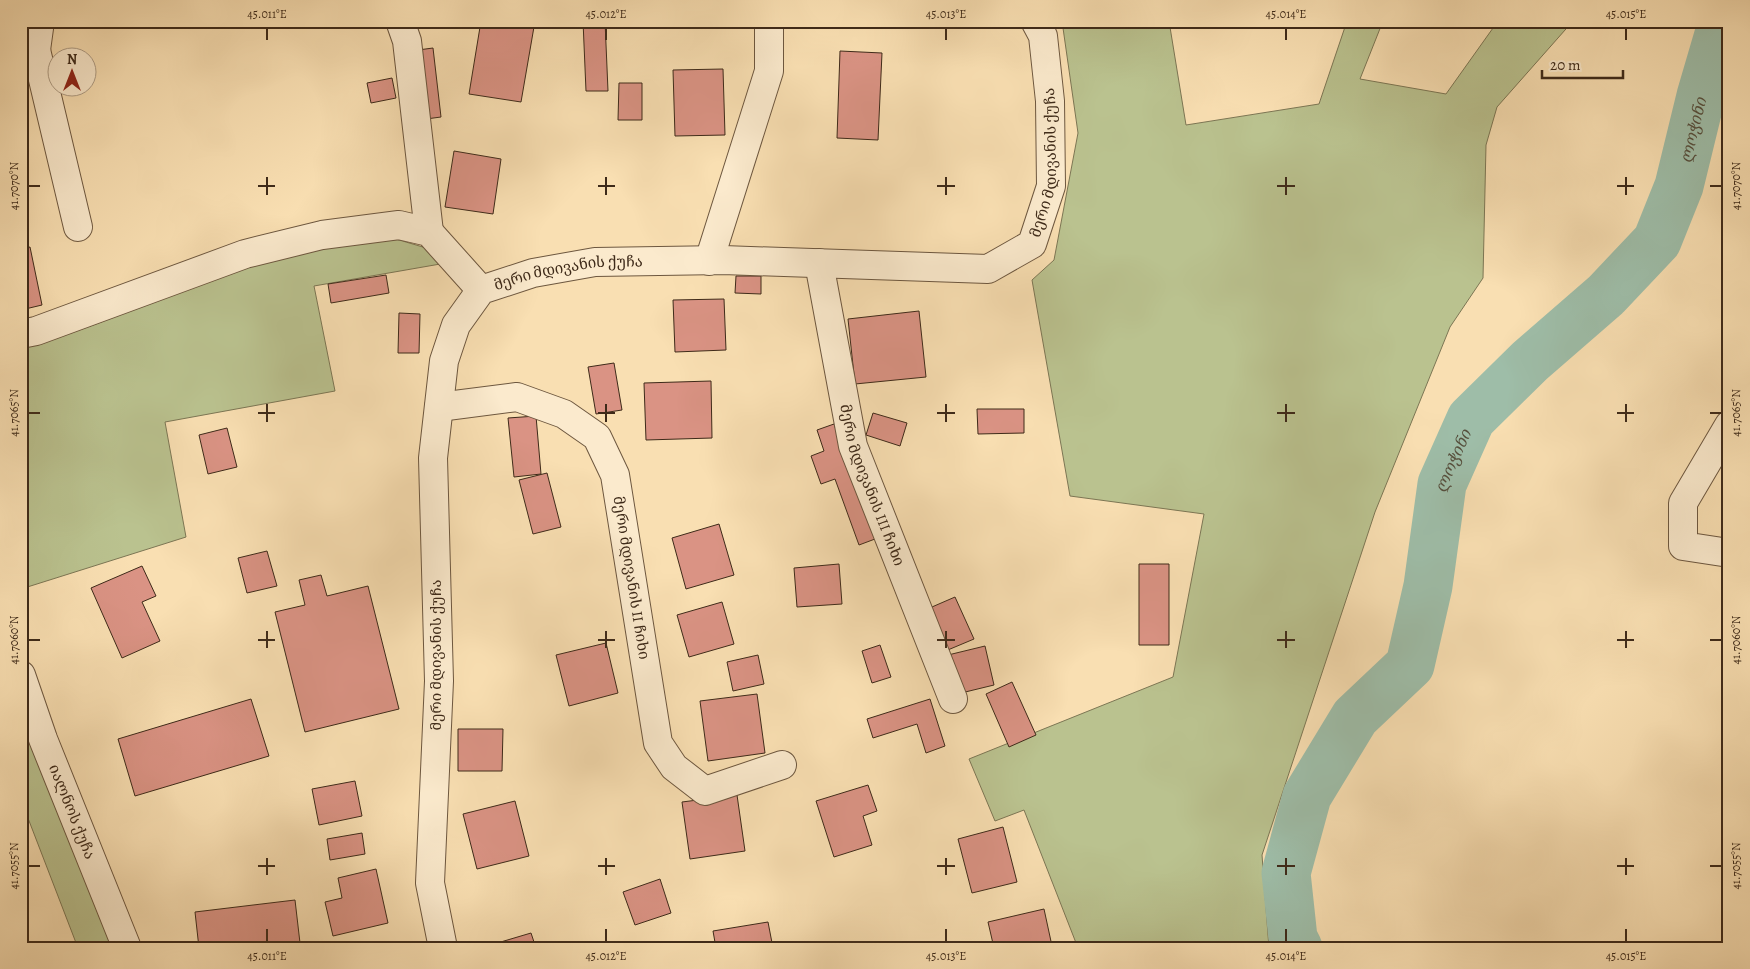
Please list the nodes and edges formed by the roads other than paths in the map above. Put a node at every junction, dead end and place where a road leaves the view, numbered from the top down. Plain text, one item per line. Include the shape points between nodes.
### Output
1 (40, 21) edge
2 (400, 21) edge
3 (769, 21) edge
4 (1035, 21) edge
5 (28, 52) edge
6 (78, 226) dead end
7 (429, 232) junction
8 (709, 260) junction
9 (819, 263) junction
10 (481, 290) junction
11 (21, 334) edge
12 (439, 407) junction
13 (1729, 425) edge
14 (1729, 553) edge
15 (21, 675) edge
16 (953, 698) dead end
17 (782, 765) dead end
18 (127, 948) edge
19 (443, 948) edge

1 - 5 street
2 - 7 street via 407,41
3 - 8 street via 769,72
4 - 9 street, მერი მდივანის ქუჩა via 1043,36 1050,101 1051,186 1032,244 988,269
5 - 6 street
7 - 10 street
7 - 11 street via 399,225 312,237 245,254
8 - 9 street, მერი მდივანის ქუჩა
8 - 10 street, მერი მდივანის ქუჩა via 595,262 533,273
9 - 16 street, მერი მდივანის III ჩიხი via 853,446
10 - 12 street, მერი მდივანის ქუჩა via 456,325 444,361
12 - 17 street, მერი მდივანის II ჩიხი via 517,398 564,414 597,437 615,476 658,742 674,768 705,791
12 - 19 street, მერი მდივანის ქუჩა via 433,458 439,681 430,883
13 - 14 street via 1683,503 1683,546
15 - 18 street, იალნოს ქუჩა via 43,739

